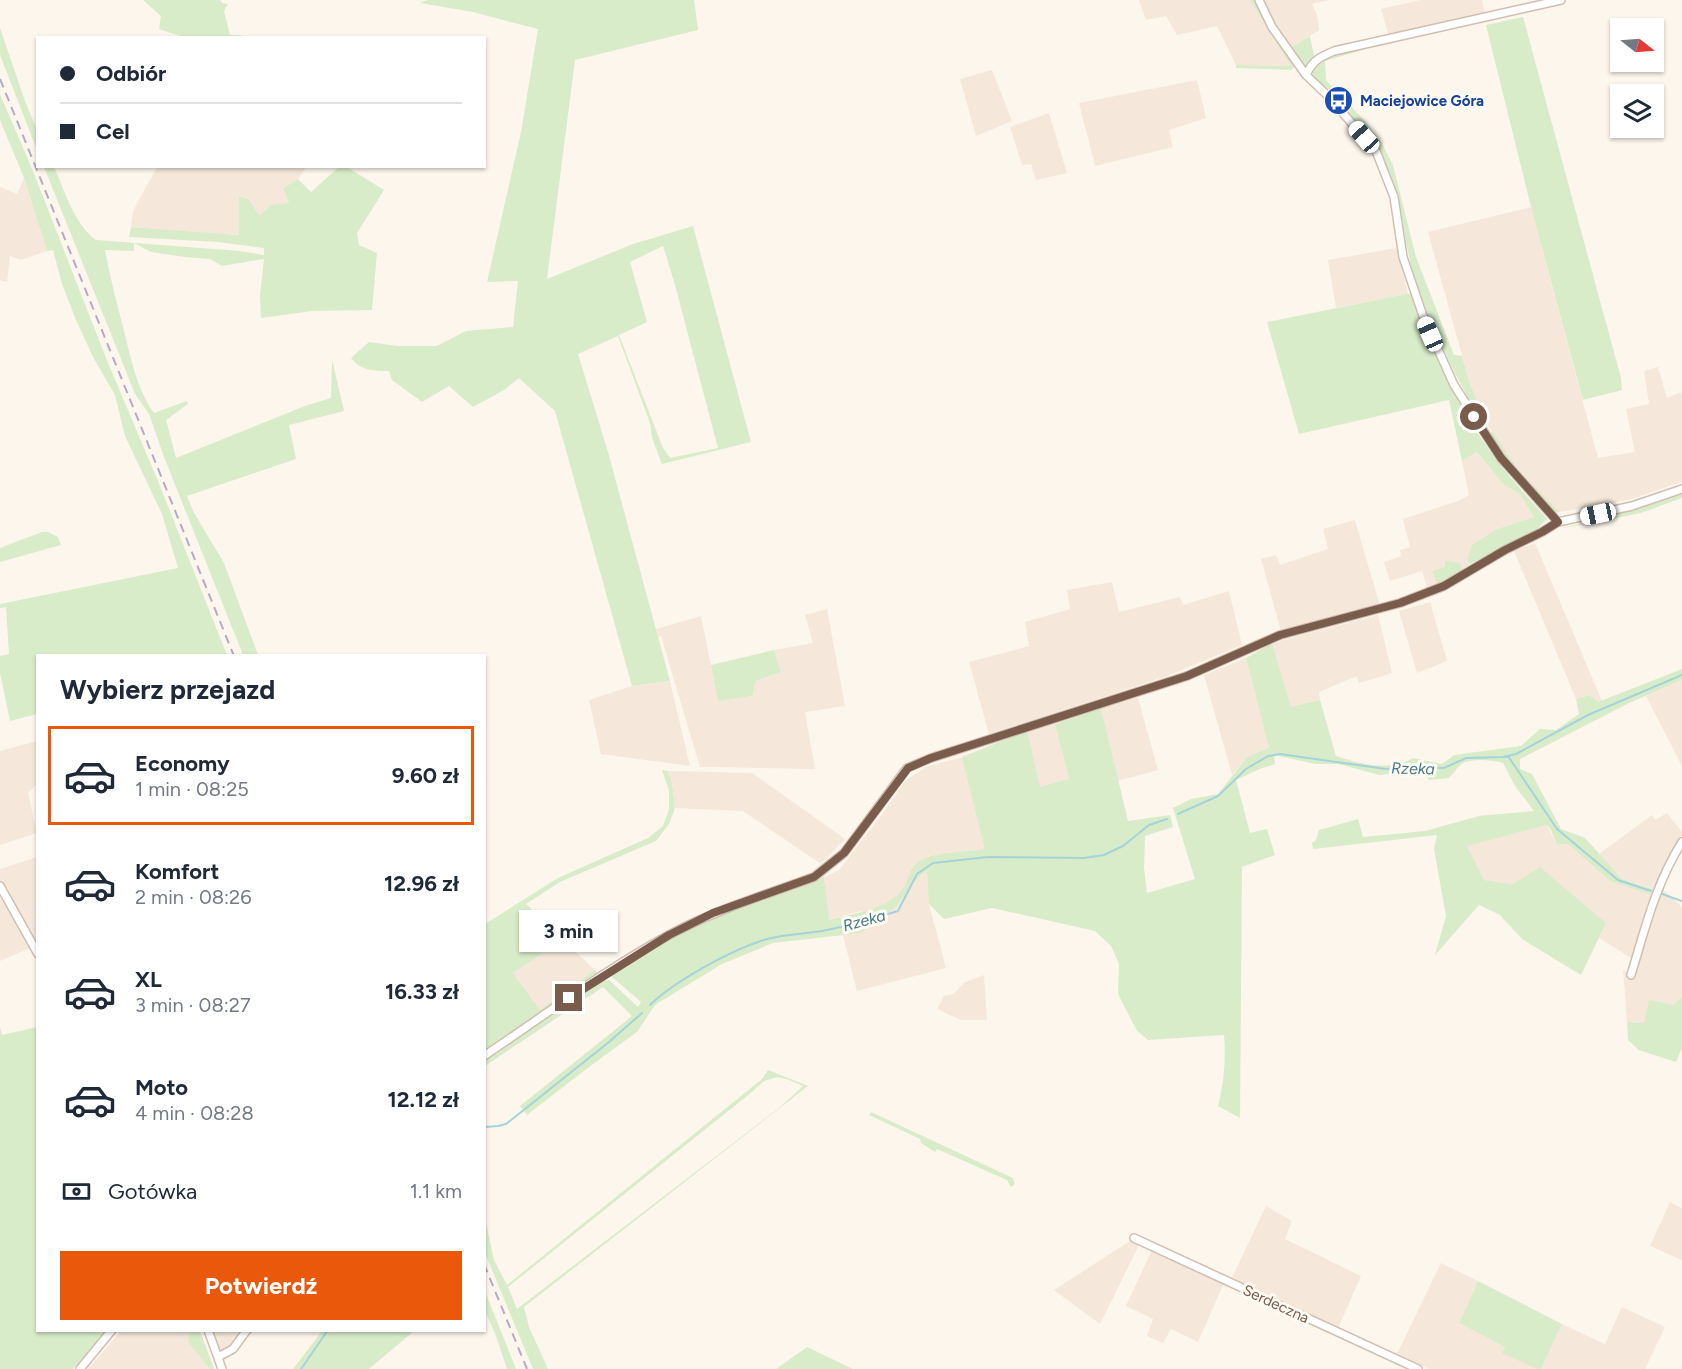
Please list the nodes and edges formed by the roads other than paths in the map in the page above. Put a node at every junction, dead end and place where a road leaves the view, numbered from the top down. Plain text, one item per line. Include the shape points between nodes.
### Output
1 (1259, 0) edge
2 (1561, 0) edge
3 (1306, 75) junction
4 (1682, 489) edge
5 (1558, 522) junction
6 (1682, 842) edge
7 (0, 886) edge
8 (36, 950) edge
9 (1631, 975) dead end
10 (486, 1055) edge
11 (1134, 1238) dead end
12 (110, 1332) edge
13 (209, 1332) edge
14 (246, 1332) edge
15 (218, 1357) junction
16 (80, 1369) edge
17 (222, 1369) edge
18 (1418, 1369) edge

1 - 3 street via 1272,27
2 - 3 street via 1334,51 1311,63
3 - 5 street via 1376,151 1394,198 1403,257 1423,316 1454,386 1501,458
4 - 5 street via 1632,506
5 - 10 street via 1444,586 1400,603 1280,635 1187,676 908,768 844,853 824,871 713,913 669,935
6 - 9 street via 1659,884
7 - 8 street
11 - 18 street, Serdeczna
12 - 16 street
13 - 15 street
14 - 15 street via 233,1349
15 - 17 street

